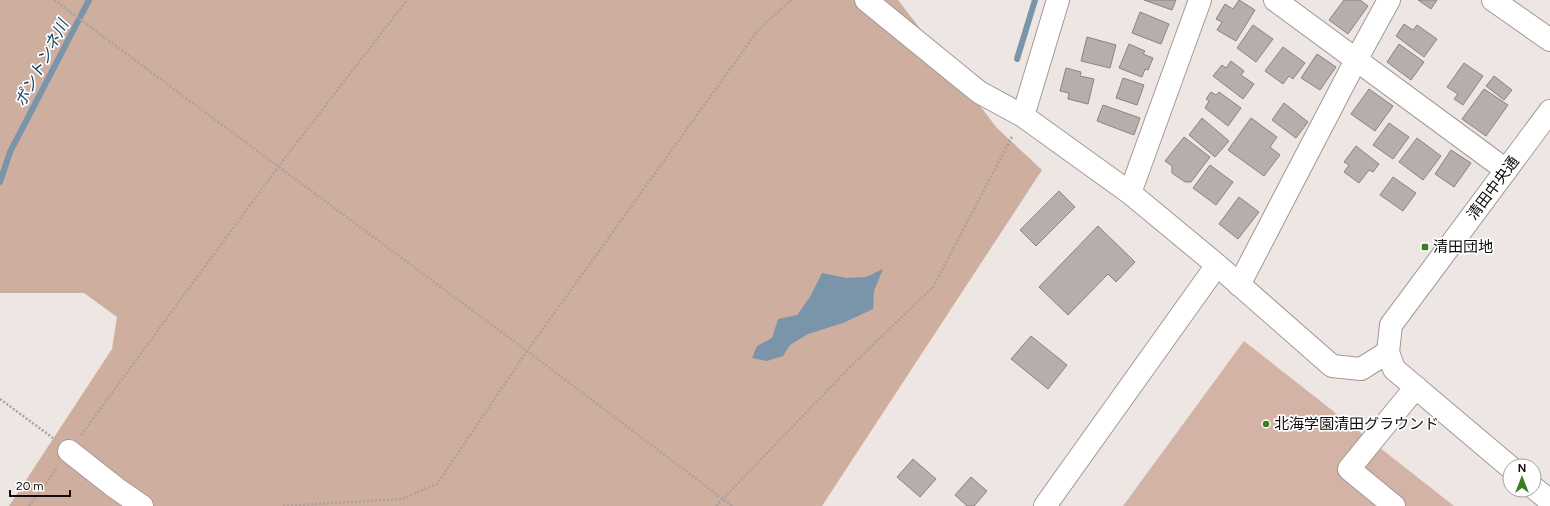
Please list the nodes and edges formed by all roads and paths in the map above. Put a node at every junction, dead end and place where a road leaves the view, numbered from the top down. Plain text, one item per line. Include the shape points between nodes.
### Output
1 (54, 0) edge
2 (407, 0) edge
3 (791, 0) edge
4 (866, 0) edge
5 (1058, 0) edge
6 (1200, 0) edge
7 (1275, 0) edge
8 (1389, 0) edge
9 (1493, 0) edge
10 (1550, 40) edge
11 (1356, 60) junction
12 (1550, 111) edge
13 (1023, 116) junction
14 (278, 167) junction
15 (1506, 170) junction
16 (1130, 193) junction
17 (1217, 265) junction
18 (1240, 285) junction
19 (527, 351) junction
20 (1391, 360) junction
21 (1416, 388) junction
22 (0, 399) edge
23 (69, 451) junction
24 (1502, 460) edge
25 (1542, 494) edge
26 (722, 499) junction
27 (1550, 501) edge
28 (29, 506) edge
29 (142, 506) edge
30 (283, 506) edge
31 (716, 506) edge
32 (732, 506) edge
33 (1045, 506) edge
34 (1394, 506) edge

1 - 14 path
2 - 14 path
3 - 19 path via 759,29
4 - 13 street via 979,92
5 - 13 street
6 - 16 street
7 - 11 street
8 - 11 street
9 - 10 street
11 - 15 street
11 - 18 street
12 - 15 street, 清田中央通
13 - 16 street
13 - 26 path via 933,287 851,366
14 - 19 path
14 - 23 path
15 - 20 street, 清田中央通 via 1391,325
16 - 17 street
17 - 18 street
17 - 33 street
18 - 20 street via 1332,366 1361,369
19 - 26 path
19 - 30 path via 437,484 402,499
20 - 21 street
21 - 24 street
21 - 34 street via 1349,468
22 - 23 path
23 - 28 path
23 - 29 street
25 - 27 street
26 - 31 path
26 - 32 path

